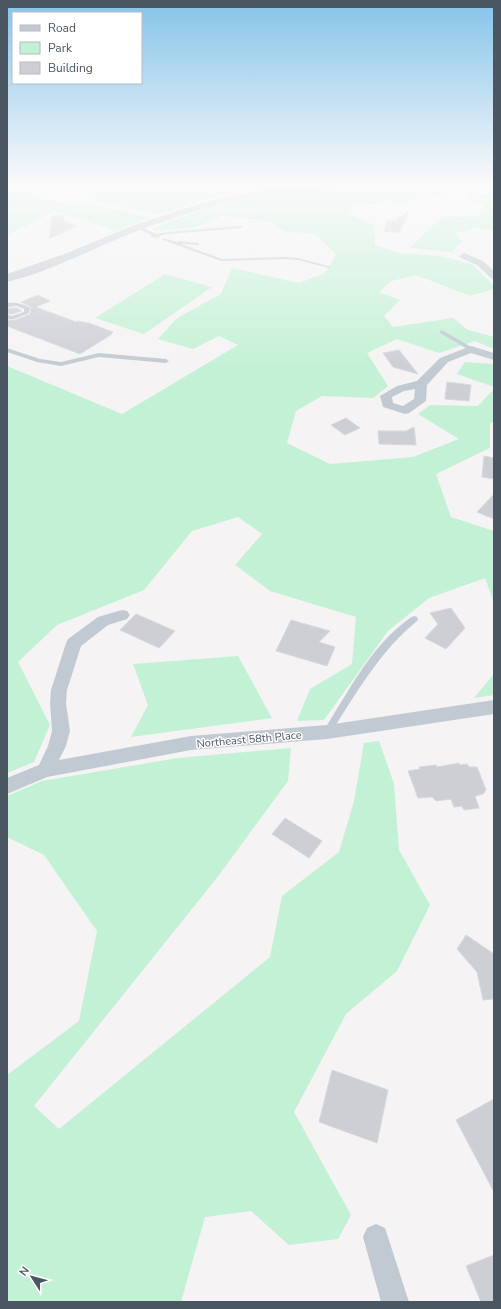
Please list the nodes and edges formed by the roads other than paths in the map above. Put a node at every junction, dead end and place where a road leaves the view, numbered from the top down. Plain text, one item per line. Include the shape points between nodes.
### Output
1 (93, 247) edge
2 (187, 247) edge
3 (464, 256) dead end
4 (329, 267) dead end
5 (494, 276) edge
6 (7, 278) edge
7 (7, 305) edge
8 (7, 317) edge
9 (442, 332) dead end
10 (471, 349) junction
11 (7, 350) edge
12 (494, 356) edge
13 (166, 361) dead end
14 (421, 384) dead end
15 (122, 615) dead end
16 (414, 619) dead end
17 (494, 707) edge
18 (327, 732) junction
19 (45, 770) junction
20 (7, 786) edge
21 (376, 1237) dead end
22 (395, 1302) edge

1 - 6 street
2 - 4 lane via 221,260 284,258
3 - 5 street via 480,263
7 - 8 lane via 22,305 27,308 26,313 12,318
9 - 10 lane
10 - 12 street
10 - 14 street via 444,360
11 - 13 lane via 39,362 61,364 99,354
15 - 19 street via 103,621 74,643 59,690 61,730 57,746
16 - 18 lane via 400,629 364,674
17 - 18 street, Northeast 58th Place
18 - 19 street, Northeast 58th Place via 191,743
19 - 20 street, Northeast 58th Place
21 - 22 street

